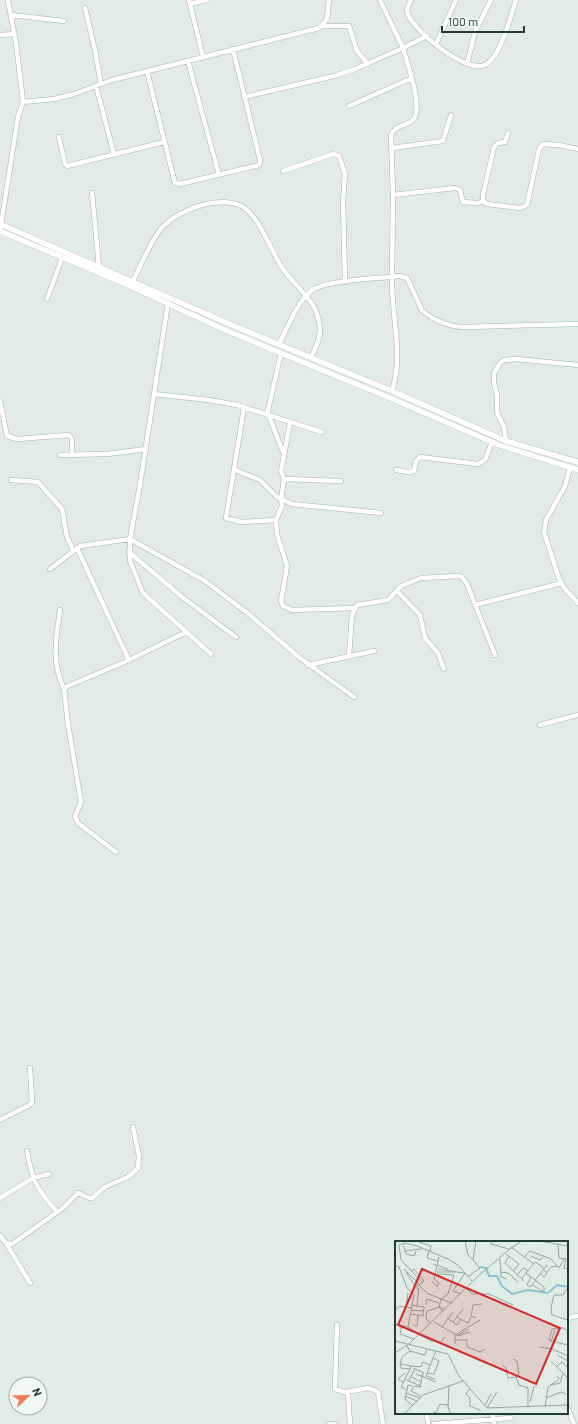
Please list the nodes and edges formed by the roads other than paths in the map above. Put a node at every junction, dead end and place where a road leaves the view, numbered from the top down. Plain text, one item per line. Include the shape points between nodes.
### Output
1 (8, 0) edge
2 (207, 0) edge
3 (328, 0) edge
4 (380, 0) edge
5 (412, 0) edge
6 (456, 0) edge
7 (491, 0) edge
8 (516, 0) edge
9 (189, 2) edge
10 (85, 8) dead end
11 (11, 15) junction
12 (64, 21) dead end
13 (323, 26) junction
14 (0, 34) edge
15 (14, 34) junction
16 (427, 36) junction
17 (436, 44) junction
18 (403, 48) junction
19 (233, 49) junction
20 (203, 57) junction
21 (188, 61) junction
22 (368, 64) junction
23 (467, 64) junction
24 (147, 71) junction
25 (412, 78) junction
26 (99, 85) junction
27 (244, 97) junction
28 (22, 102) junction
29 (349, 106) dead end
30 (451, 116) dead end
31 (508, 133) dead end
32 (59, 137) dead end
33 (164, 142) junction
34 (392, 148) junction
35 (578, 150) edge
36 (114, 154) junction
37 (283, 171) dead end
38 (219, 175) junction
39 (92, 193) dead end
40 (393, 195) junction
41 (483, 201) junction
42 (1, 224) edge
43 (0, 231) edge
44 (62, 258) junction
45 (99, 267) junction
46 (392, 277) junction
47 (133, 281) junction
48 (345, 282) junction
49 (306, 296) junction
50 (47, 299) dead end
51 (168, 303) junction
52 (578, 324) edge
53 (279, 344) junction
54 (281, 353) junction
55 (311, 357) junction
56 (578, 365) edge
57 (392, 391) junction
58 (154, 394) junction
59 (0, 400) edge
60 (244, 408) junction
61 (268, 416) junction
62 (290, 422) junction
63 (322, 432) dead end
64 (506, 441) junction
65 (492, 442) junction
66 (146, 449) junction
67 (60, 455) dead end
68 (72, 455) junction
69 (284, 455) junction
70 (578, 462) edge
71 (570, 468) junction
72 (235, 470) junction
73 (396, 470) dead end
74 (578, 470) edge
75 (284, 479) junction
76 (11, 480) dead end
77 (341, 481) dead end
78 (281, 500) junction
79 (381, 513) dead end
80 (276, 520) junction
81 (130, 539) junction
82 (75, 549) junction
83 (129, 552) junction
84 (50, 569) dead end
85 (562, 583) junction
86 (397, 591) junction
87 (578, 603) edge
88 (475, 605) junction
89 (354, 608) junction
90 (60, 610) dead end
91 (186, 632) junction
92 (236, 637) dead end
93 (374, 651) dead end
94 (211, 654) dead end
95 (495, 655) dead end
96 (350, 656) junction
97 (127, 661) junction
98 (308, 665) junction
99 (444, 669) dead end
100 (64, 689) junction
101 (354, 697) dead end
102 (578, 715) edge
103 (540, 725) dead end
104 (116, 852) dead end
105 (30, 1068) dead end
106 (0, 1120) edge
107 (132, 1127) dead end
108 (27, 1151) dead end
109 (49, 1174) dead end
110 (32, 1178) junction
111 (0, 1198) edge
112 (57, 1212) junction
113 (0, 1235) edge
114 (6, 1243) junction
115 (30, 1283) dead end
116 (578, 1316) edge
117 (568, 1319) edge
118 (337, 1325) dead end
119 (346, 1392) junction
120 (568, 1409) edge
121 (427, 1414) edge
122 (511, 1418) dead end
123 (494, 1422) edge
124 (329, 1424) edge
125 (335, 1424) edge
126 (350, 1424) edge
127 (383, 1424) edge
128 (428, 1424) edge
129 (434, 1424) edge
130 (574, 1424) edge

1 - 11 street
2 - 9 street
3 - 13 street via 327,19
4 - 18 street
5 - 16 street via 407,8 409,16
6 - 17 street
7 - 23 street via 475,32
8 - 23 street via 500,44 488,63 481,66
9 - 20 street
10 - 26 street via 95,50
11 - 12 street
11 - 15 street
13 - 19 street
13 - 22 street via 349,26 358,52
14 - 15 street
15 - 28 street
16 - 17 street
16 - 18 street
17 - 23 street via 450,56
18 - 22 street
18 - 25 street
19 - 20 street
19 - 27 street
20 - 21 street
21 - 24 street
21 - 38 street
22 - 27 street via 334,76
24 - 26 street
24 - 33 street
25 - 29 street
25 - 34 street via 416,117 392,132
26 - 28 street via 54,99
26 - 36 street
27 - 38 street via 260,163
28 - 42 street
30 - 34 street via 443,141
31 - 41 street via 505,142 494,147
32 - 36 street via 67,166
33 - 36 street
33 - 38 street via 175,183
34 - 40 street
35 - 41 street via 546,143 540,146 529,202 524,207 487,204
37 - 48 street via 333,154 341,159 345,174
39 - 45 street
40 - 41 street via 455,188 460,190 463,202
40 - 46 street
42 - 43 street
42 - 45 street
43 - 44 street
44 - 50 street
44 - 51 street
45 - 47 street
46 - 48 street
46 - 52 street via 407,278 422,310 450,326
46 - 57 street via 398,354 396,379
47 - 49 street via 160,230 168,222 194,209 220,201 245,208 284,270
47 - 53 street
48 - 49 street via 318,286
49 - 53 street
49 - 55 street via 313,304 320,325 319,342
51 - 54 street
51 - 58 street
53 - 55 street
54 - 61 street
54 - 65 street
55 - 57 street
56 - 64 street via 516,359 500,363 493,378 497,412 504,427
57 - 64 street
58 - 60 street via 209,400
58 - 66 street
59 - 68 street via 8,437 17,439 69,435 72,439
60 - 61 street
60 - 72 street
61 - 62 street
61 - 69 street
62 - 63 street
62 - 69 street
64 - 70 street
65 - 71 street
65 - 73 street via 485,460 478,464 420,457 416,461 414,471
66 - 68 street
66 - 81 street
67 - 68 street
69 - 75 street via 281,471
71 - 74 street
71 - 85 street via 565,486 544,526 545,538
72 - 78 street via 260,480
72 - 80 street via 226,518 241,522
75 - 77 street
75 - 78 street
76 - 82 street via 38,482 61,508 67,537
78 - 79 street via 298,505
78 - 80 street via 282,506
80 - 89 street via 277,534 287,566 281,601 283,606 292,610
81 - 82 street via 88,544
81 - 83 street
81 - 98 street via 205,581 250,615
82 - 84 street
82 - 97 street via 127,656
83 - 91 street via 143,593
83 - 92 street via 182,597
85 - 87 street via 568,594
85 - 88 street
86 - 88 street via 406,582 421,578 458,576 465,580
86 - 89 street via 388,600 359,604
86 - 99 street via 420,615 425,638 438,654
88 - 95 street
89 - 96 street
90 - 100 street via 55,655
91 - 94 street
91 - 97 street
93 - 96 street
96 - 98 street
97 - 100 street
98 - 101 street
100 - 104 street via 81,802 76,818 78,823
102 - 103 street
105 - 106 street via 31,1104
107 - 112 street via 139,1160 137,1170 105,1187 92,1198 78,1193
108 - 110 street
109 - 110 street
110 - 111 street
110 - 112 street
112 - 114 street via 12,1244
113 - 114 street
114 - 115 street
116 - 117 street
118 - 119 street via 335,1389
119 - 126 street
119 - 127 street via 369,1388 378,1392
120 - 130 street
121 - 128 street
122 - 123 street
123 - 129 street
124 - 125 street

